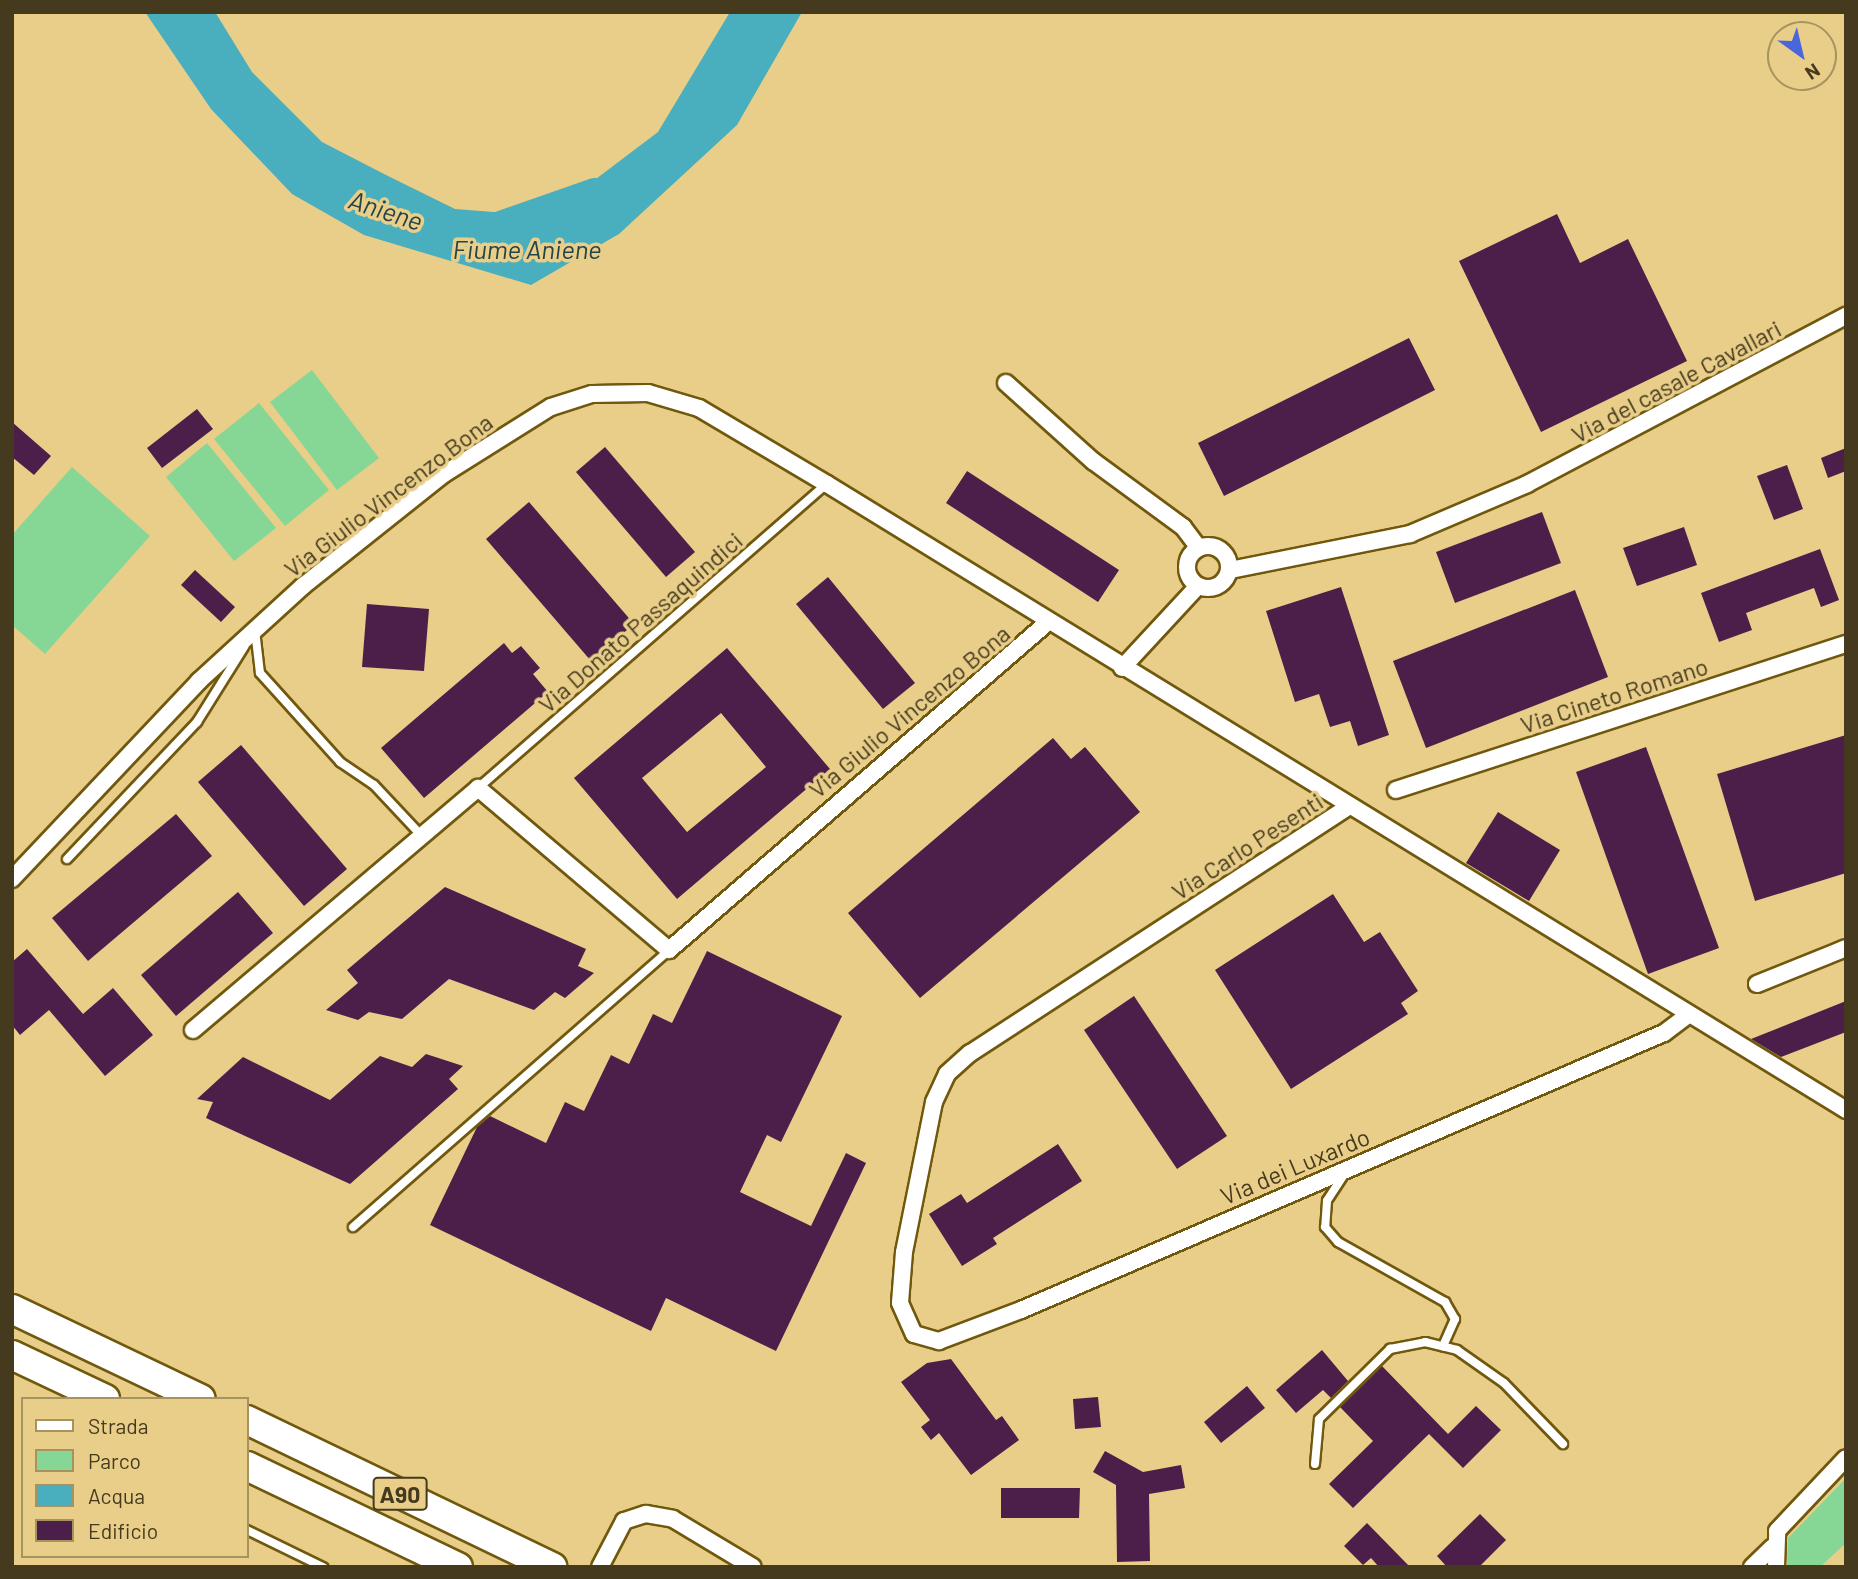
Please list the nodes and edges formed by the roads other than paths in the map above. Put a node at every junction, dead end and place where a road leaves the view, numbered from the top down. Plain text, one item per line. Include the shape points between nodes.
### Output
1 (1846, 316) edge
2 (1006, 383) dead end
3 (827, 484) junction
4 (1199, 548) junction
5 (1230, 570) junction
6 (1198, 586) junction
7 (1048, 622) junction
8 (255, 630) junction
9 (1846, 644) edge
10 (1122, 668) junction
11 (478, 788) junction
12 (1396, 790) dead end
13 (1348, 807) junction
14 (421, 835) junction
15 (67, 859) dead end
16 (12, 879) edge
17 (1846, 948) edge
18 (668, 950) junction
19 (1757, 984) dead end
20 (1689, 1014) junction
21 (193, 1030) dead end
22 (1846, 1110) edge
23 (1348, 1169) junction
24 (353, 1227) dead end
25 (12, 1309) edge
26 (914, 1334) joint
27 (1443, 1346) junction
28 (12, 1354) edge
29 (101, 1397) edge
30 (197, 1397) edge
31 (248, 1420) edge
32 (1563, 1444) dead end
33 (1846, 1458) edge
34 (1315, 1464) dead end
35 (248, 1466) edge
36 (248, 1530) edge
37 (1772, 1548) junction
38 (604, 1559) edge
39 (323, 1567) edge
40 (458, 1567) edge
41 (553, 1567) edge
42 (753, 1567) edge
43 (1752, 1567) edge
44 (1776, 1567) edge

1 - 5 street, Via del casale Cavallari via 1527,484 1391,541
2 - 4 street via 1093,461 1183,527
3 - 7 street, Via Giulio Vincenzo Bona
3 - 8 street, Via Giulio Vincenzo Bona via 675,398 592,394 530,418 444,474
3 - 11 lane, Via Donato Passaquindici
4 - 5 street via 1224,552
4 - 6 street via 1187,563
5 - 6 street via 1218,586
6 - 10 street
7 - 10 street, Via Giulio Vincenzo Bona
7 - 18 street, Via Giulio Vincenzo Bona
8 - 14 lane via 260,673 340,762 374,785
8 - 15 lane via 197,722
8 - 16 street, Via Giulio Vincenzo Bona
9 - 12 street, Via Cineto Romano
10 - 13 street, Via Giulio Vincenzo Bona
11 - 14 street
11 - 18 street
13 - 20 street, Via Carlo Pesenti
13 - 26 street, Via Carlo Pesenti via 970,1053 947,1074 934,1102 905,1252 901,1310
14 - 21 street
17 - 19 street
18 - 24 lane
20 - 22 street, Via Carlo Pesenti
20 - 23 street, Via dei Luxardo via 1664,1033
23 - 26 street, Via dei Luxardo via 964,1333 933,1341
23 - 27 lane via 1327,1201 1325,1227 1338,1242 1445,1302 1455,1318
25 - 30 highway
27 - 32 lane via 1504,1383
27 - 34 lane via 1425,1342 1390,1349 1319,1419
28 - 29 highway
31 - 41 highway, A90
33 - 37 street via 1777,1531
35 - 40 highway, A90
36 - 39 lane
37 - 43 street
37 - 44 street
38 - 42 street via 624,1521 660,1515

